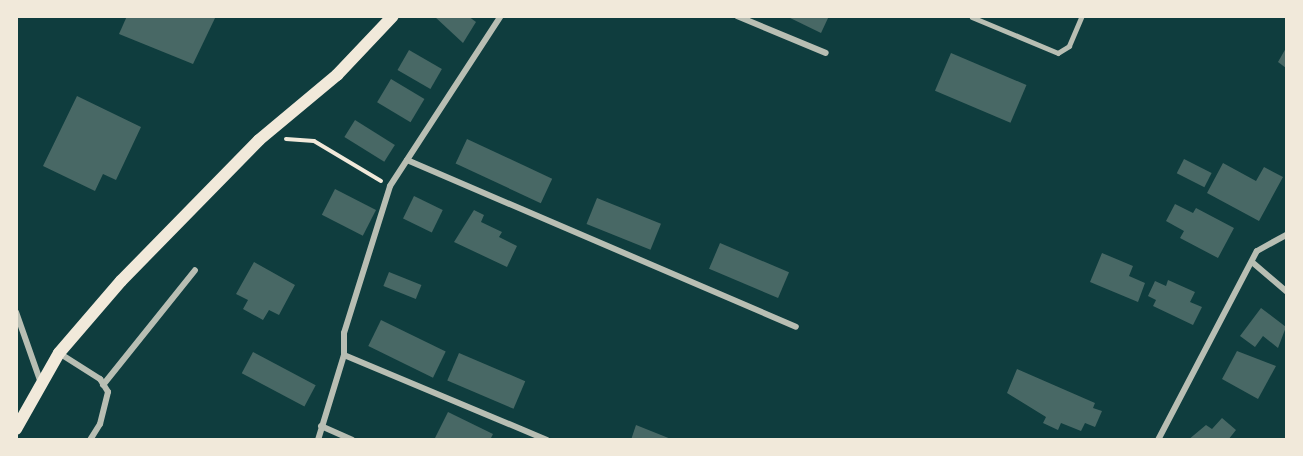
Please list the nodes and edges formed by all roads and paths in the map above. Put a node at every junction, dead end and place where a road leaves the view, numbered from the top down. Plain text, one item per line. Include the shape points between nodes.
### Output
1 (393, 16) edge
2 (501, 16) edge
3 (737, 16) edge
4 (972, 16) edge
5 (1082, 16) edge
6 (826, 53) dead end
7 (259, 140) junction
8 (407, 160) junction
9 (390, 186) junction
10 (1287, 235) edge
11 (1252, 262) junction
12 (195, 270) dead end
13 (1287, 291) edge
14 (16, 312) edge
15 (796, 327) dead end
16 (59, 353) junction
17 (344, 355) junction
18 (40, 380) junction
19 (103, 385) junction
20 (18, 423) edge
21 (321, 426) junction
22 (90, 440) edge
23 (318, 440) edge
24 (352, 440) edge
25 (547, 440) edge
26 (1158, 440) edge

1 - 7 main road via 337,75
2 - 8 street
3 - 6 street
4 - 5 lane via 1058,53 1069,46
7 - 9 path via 314,141
7 - 16 main road
8 - 9 street
8 - 15 street
9 - 17 street via 344,333
10 - 11 street via 1263,244
11 - 13 street
11 - 26 street
12 - 19 street
14 - 18 street
16 - 18 main road
16 - 19 street
17 - 21 street
17 - 25 street
18 - 20 main road
19 - 22 street via 108,401
21 - 23 street
21 - 24 street

